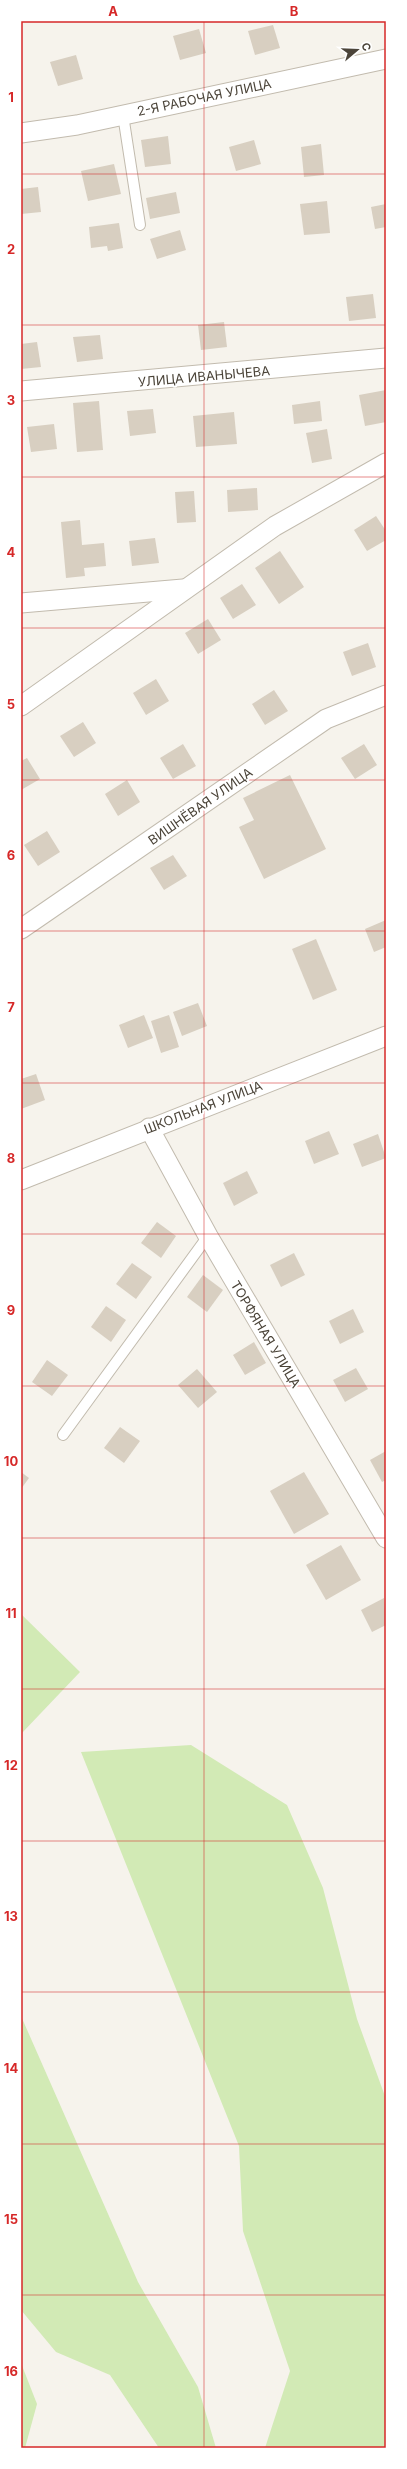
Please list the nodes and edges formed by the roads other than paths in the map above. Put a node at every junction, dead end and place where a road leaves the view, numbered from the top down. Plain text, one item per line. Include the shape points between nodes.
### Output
1 (386, 58) edge
2 (123, 115) junction
3 (21, 133) edge
4 (140, 225) dead end
5 (386, 358) edge
6 (21, 391) edge
7 (386, 463) edge
8 (184, 589) junction
9 (21, 603) edge
10 (386, 695) edge
11 (21, 706) edge
12 (21, 929) edge
13 (386, 1036) edge
14 (150, 1128) junction
15 (21, 1180) edge
16 (208, 1236) junction
17 (63, 1435) dead end
18 (380, 1516) edge
19 (386, 1538) edge

1 - 2 street, 2-Я РАБОЧАЯ УЛИЦА
2 - 3 street, 2-Я РАБОЧАЯ УЛИЦА
2 - 4 lane
5 - 6 street, УЛИЦА ИВАНЫЧЕВА
7 - 8 street via 275,526
8 - 9 street
8 - 11 street
10 - 12 street, ВИШНЁВАЯ УЛИЦА via 326,719
13 - 14 street, ШКОЛЬНАЯ УЛИЦА
14 - 15 street, ШКОЛЬНАЯ УЛИЦА
14 - 16 street, ТОРФЯНАЯ УЛИЦА
16 - 17 lane
16 - 18 street, ТОРФЯНАЯ УЛИЦА
18 - 19 street, ТОРФЯНАЯ УЛИЦА

